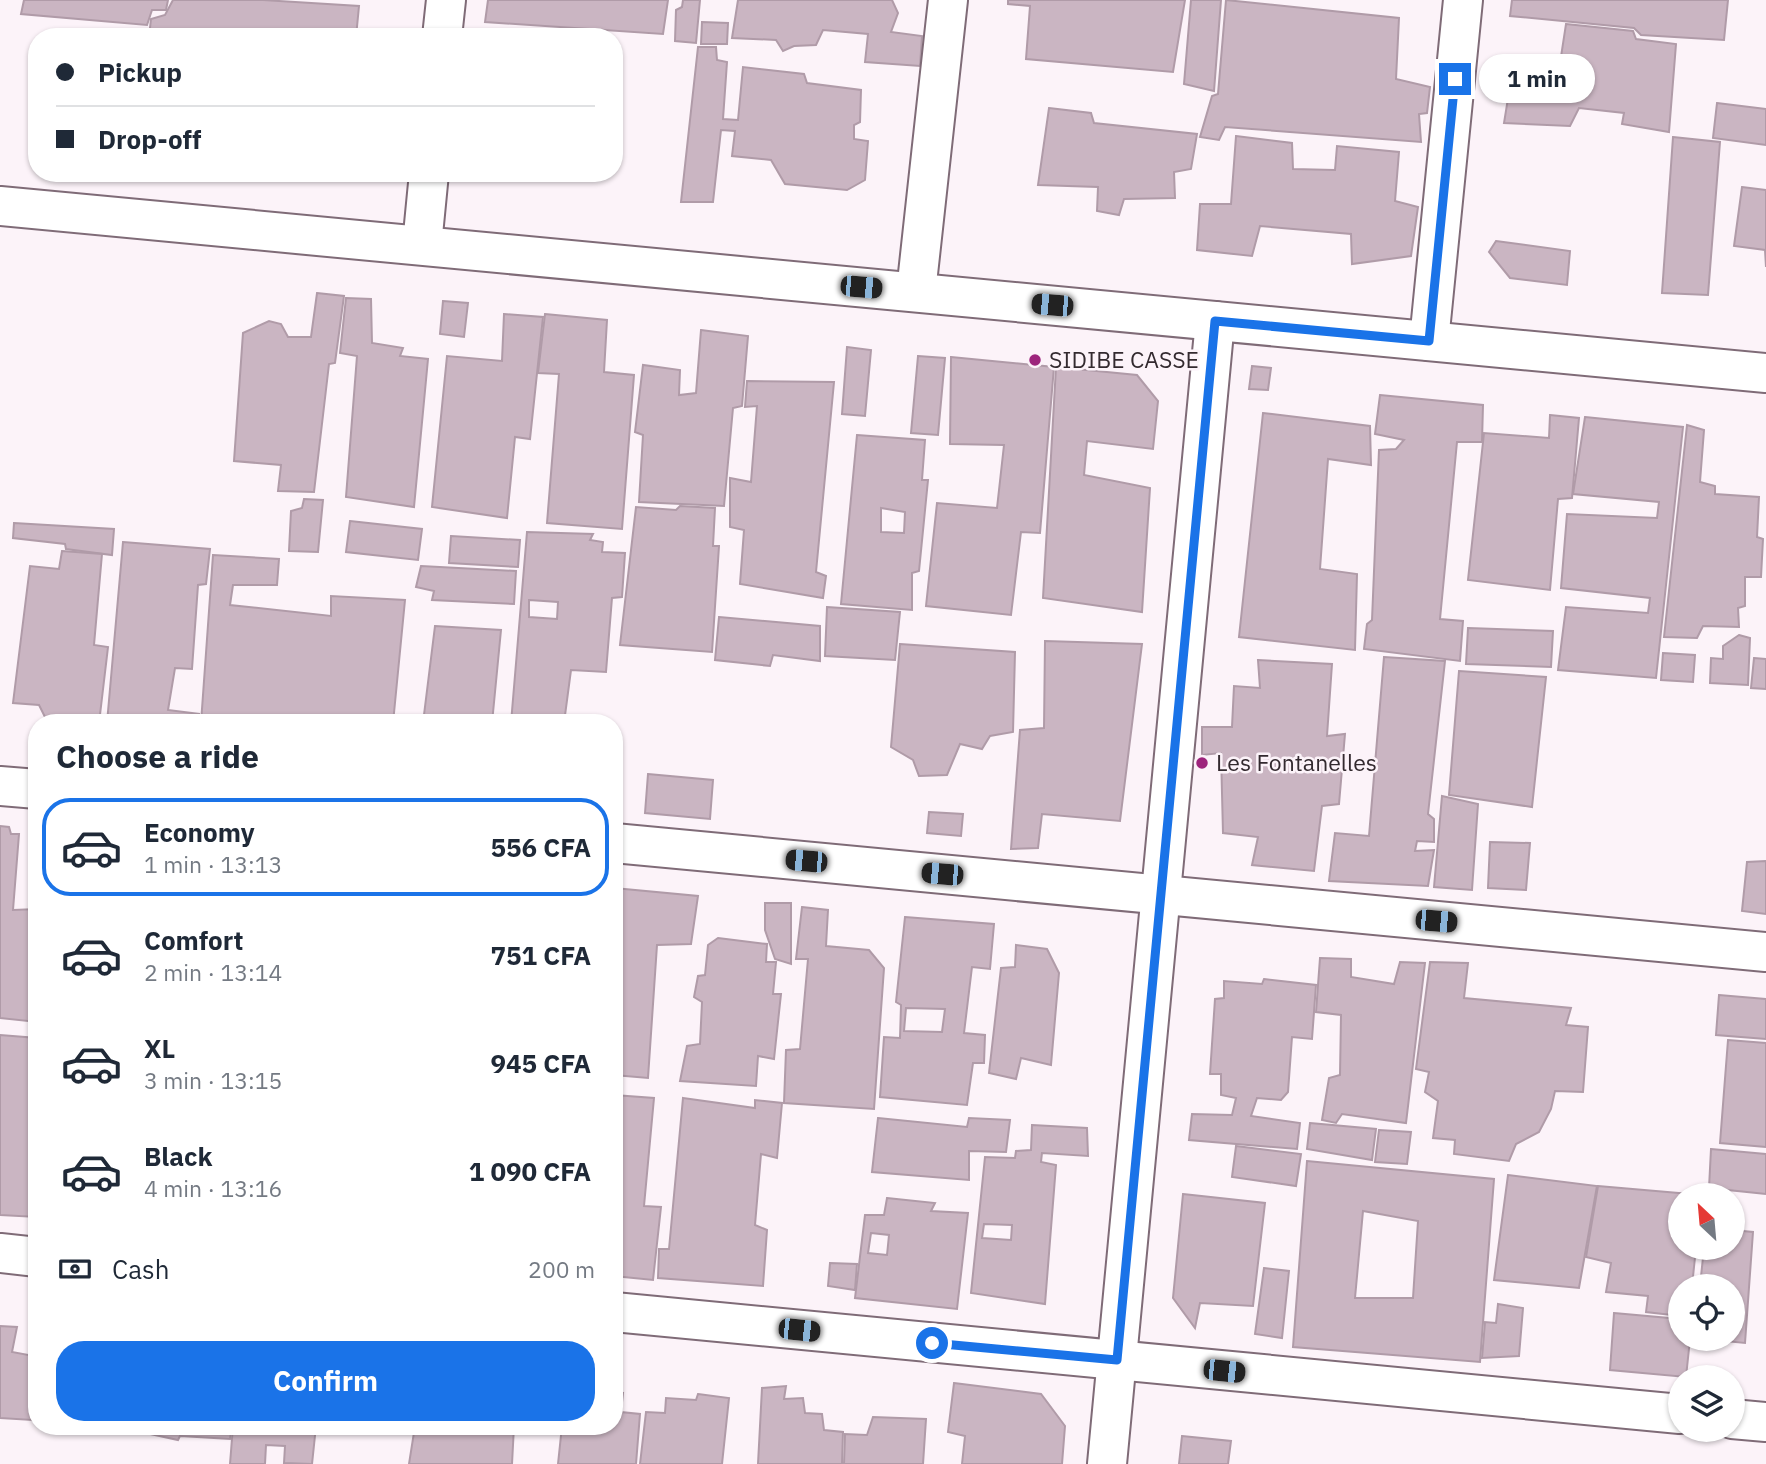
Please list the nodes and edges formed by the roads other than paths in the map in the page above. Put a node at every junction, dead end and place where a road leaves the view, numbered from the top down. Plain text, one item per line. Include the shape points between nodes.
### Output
1 (446, 0) edge
2 (948, 0) edge
3 (1463, 0) edge
4 (443, 28) edge
5 (428, 182) edge
6 (0, 205) edge
7 (422, 245) junction
8 (916, 292) junction
9 (1215, 321) junction
10 (1429, 341) junction
11 (1766, 373) edge
12 (0, 786) edge
13 (28, 788) edge
14 (623, 845) edge
15 (1161, 895) junction
16 (1766, 952) edge
17 (0, 1253) edge
18 (28, 1256) edge
19 (623, 1313) edge
20 (1117, 1360) junction
21 (1668, 1413) edge
22 (1745, 1420) edge
23 (1766, 1422) edge
24 (1107, 1464) edge

1 - 4 street
2 - 8 street
3 - 10 street
5 - 7 street
6 - 7 street
7 - 8 street
8 - 9 street
9 - 10 street
9 - 15 street
10 - 11 street
12 - 13 street
14 - 15 street
15 - 16 street
15 - 20 street
17 - 18 street
19 - 20 street
20 - 21 street
20 - 24 street
22 - 23 street

